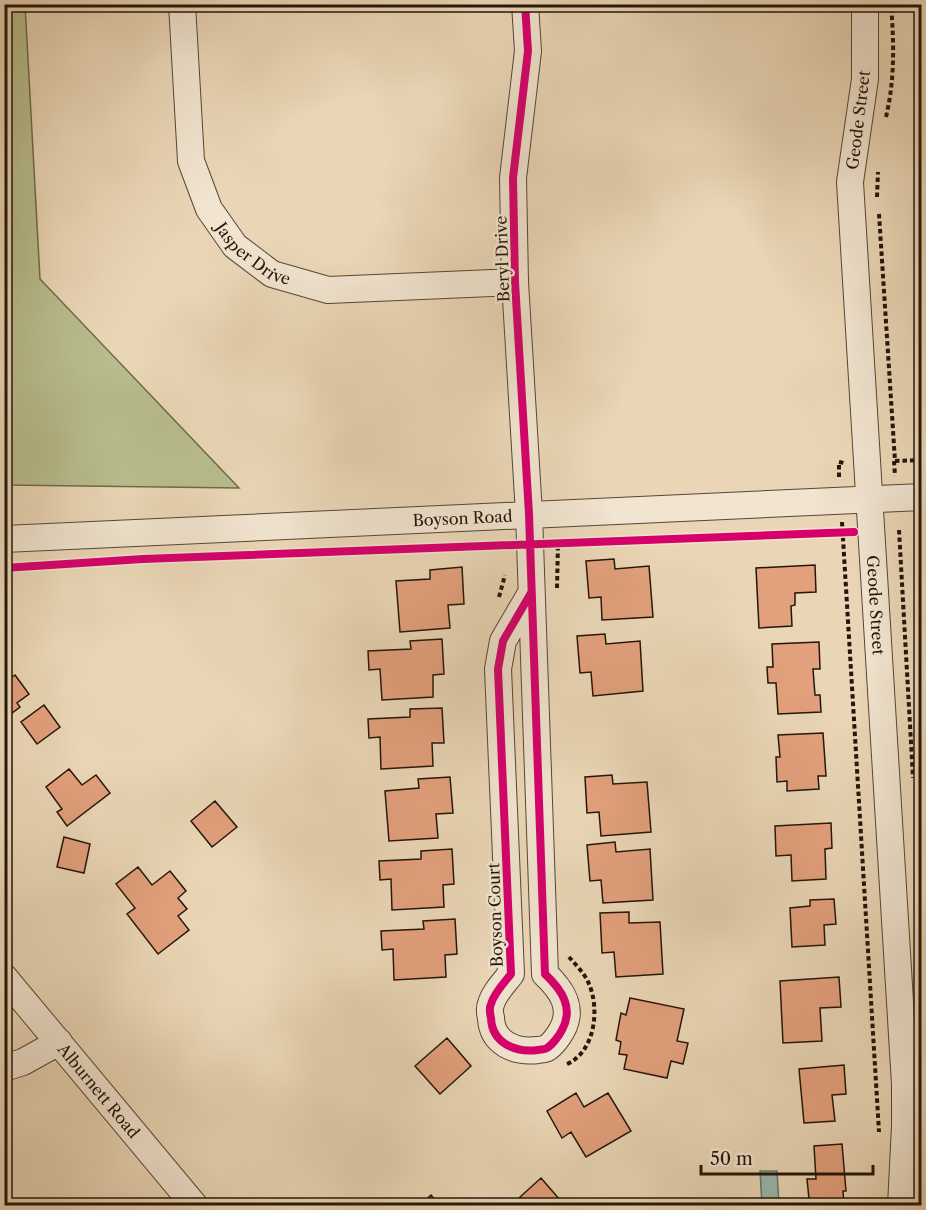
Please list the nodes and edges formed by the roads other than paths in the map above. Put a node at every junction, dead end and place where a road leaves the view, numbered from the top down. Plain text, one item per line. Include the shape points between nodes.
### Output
1 (182, 4) edge
2 (525, 4) edge
3 (865, 4) edge
4 (515, 282) junction
5 (921, 497) edge
6 (870, 499) junction
7 (529, 514) junction
8 (4, 538) edge
9 (531, 593) junction
10 (4, 977) edge
11 (59, 1042) junction
12 (4, 1068) edge
13 (913, 1126) edge
14 (195, 1206) edge
15 (901, 1206) edge

1 - 4 street, Jasper Drive via 191,161 209,209 235,246 272,274 328,291
2 - 4 street, Beryl Drive via 528,51 513,178
3 - 6 street, Geode Street via 865,79 850,182
4 - 7 street, Beryl Drive
5 - 6 street, Boyson Road
6 - 7 street, Boyson Road
6 - 13 street, Geode Street via 904,1072
7 - 8 street, Boyson Road
7 - 9 street, Beryl Drive
9 - 9 street, Boyson Court via 503,641 498,669 511,974 490,1006 491,1024 498,1039 511,1048 530,1051 547,1048 559,1035 566,1021 567,1003 558,986 545,974
10 - 11 street, Alburnett Road
11 - 12 street
11 - 14 street, Alburnett Road
13 - 15 street, Geode Street

